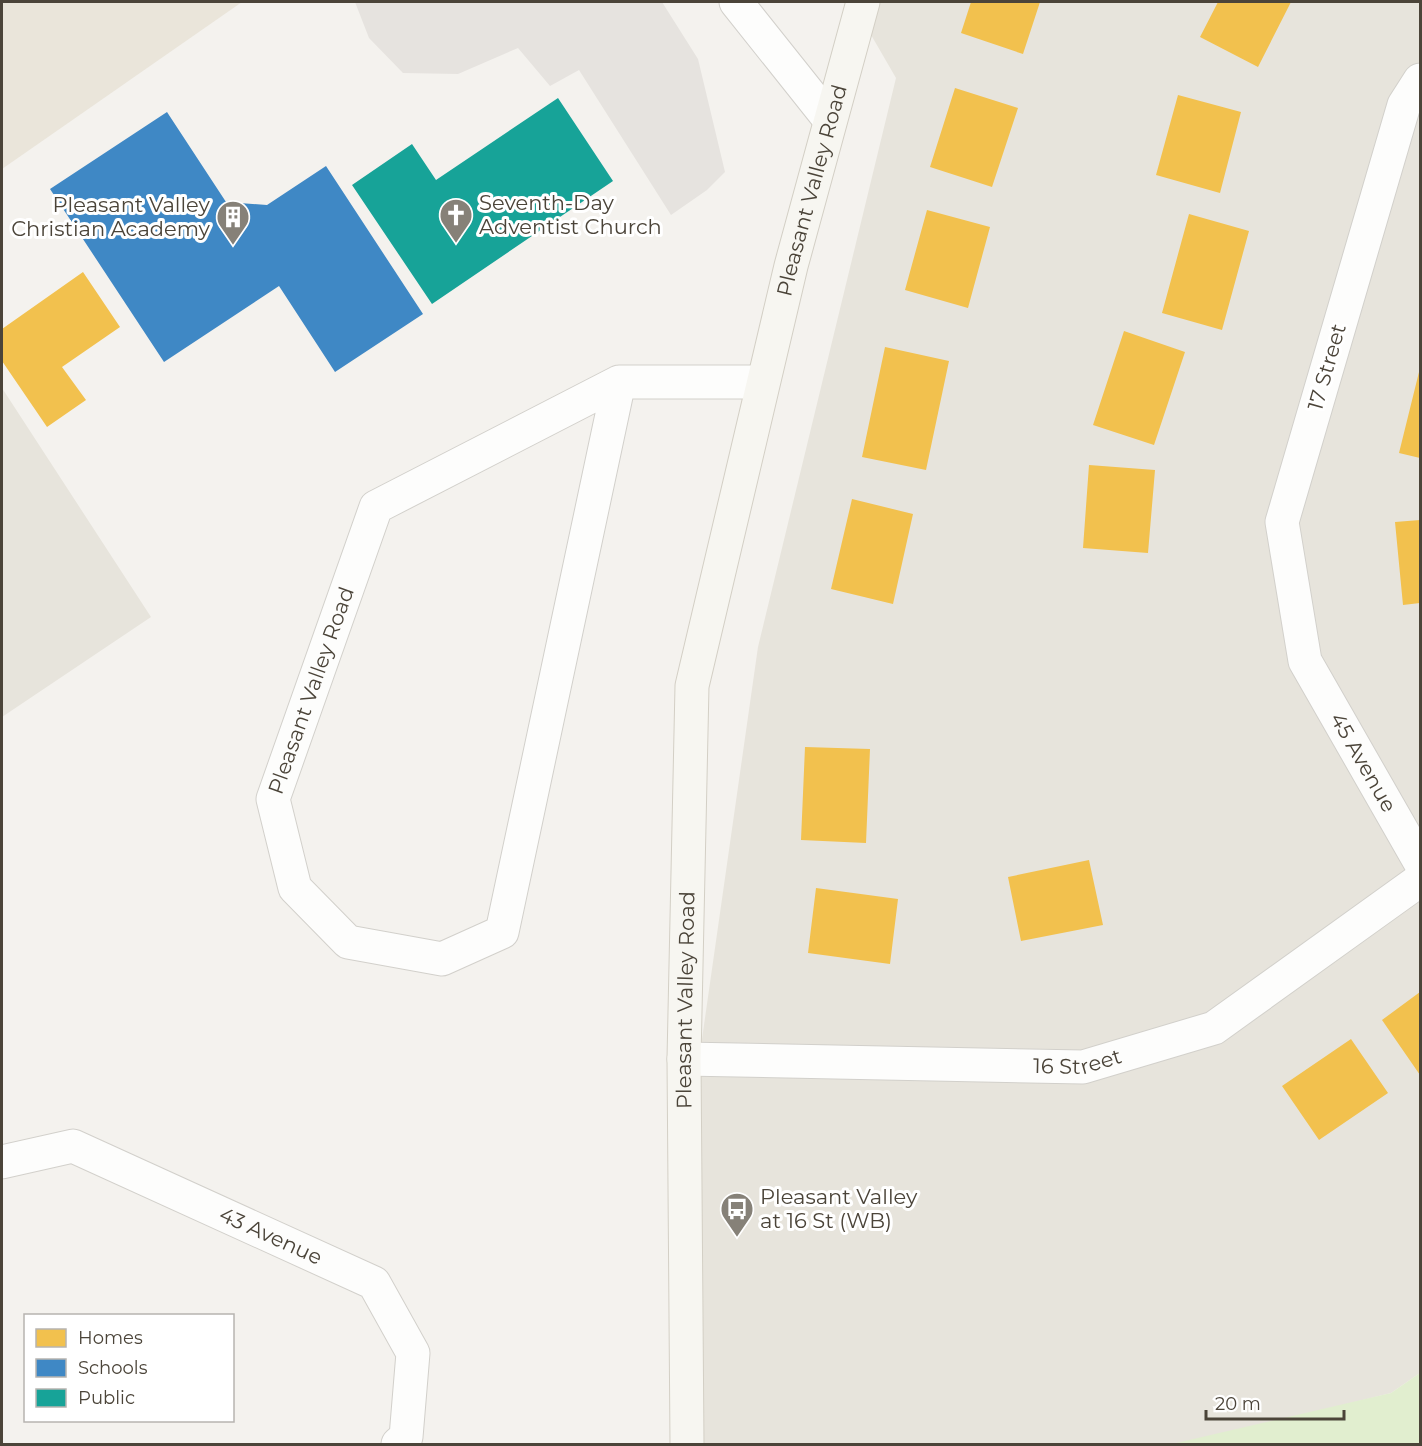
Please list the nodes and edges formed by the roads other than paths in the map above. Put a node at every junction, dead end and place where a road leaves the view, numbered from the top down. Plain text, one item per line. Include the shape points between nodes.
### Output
1 (736, 2) edge
2 (863, 2) edge
3 (1420, 80) edge
4 (830, 120) junction
5 (619, 382) junction
6 (763, 382) junction
7 (1305, 661) joint
8 (1420, 862) edge
9 (1420, 880) edge
10 (684, 1059) junction
11 (2, 1162) edge
12 (398, 1444) edge
13 (687, 1444) edge

1 - 4 street
2 - 4 street, Pleasant Valley Road
3 - 7 street, 17 Street via 1404,105 1282,522
4 - 6 street, Pleasant Valley Road
5 - 5 street, Pleasant Valley Road via 376,507 273,799 295,888 348,942 442,959 502,932
5 - 6 street, Pleasant Valley Road
6 - 10 street, Pleasant Valley Road via 692,686
7 - 8 street, 45 Avenue
9 - 10 street, 16 Street via 1214,1028 1083,1067
10 - 13 street, Pleasant Valley Road
11 - 12 street, 43 Avenue via 73,1146 374,1283 413,1353 406,1437

